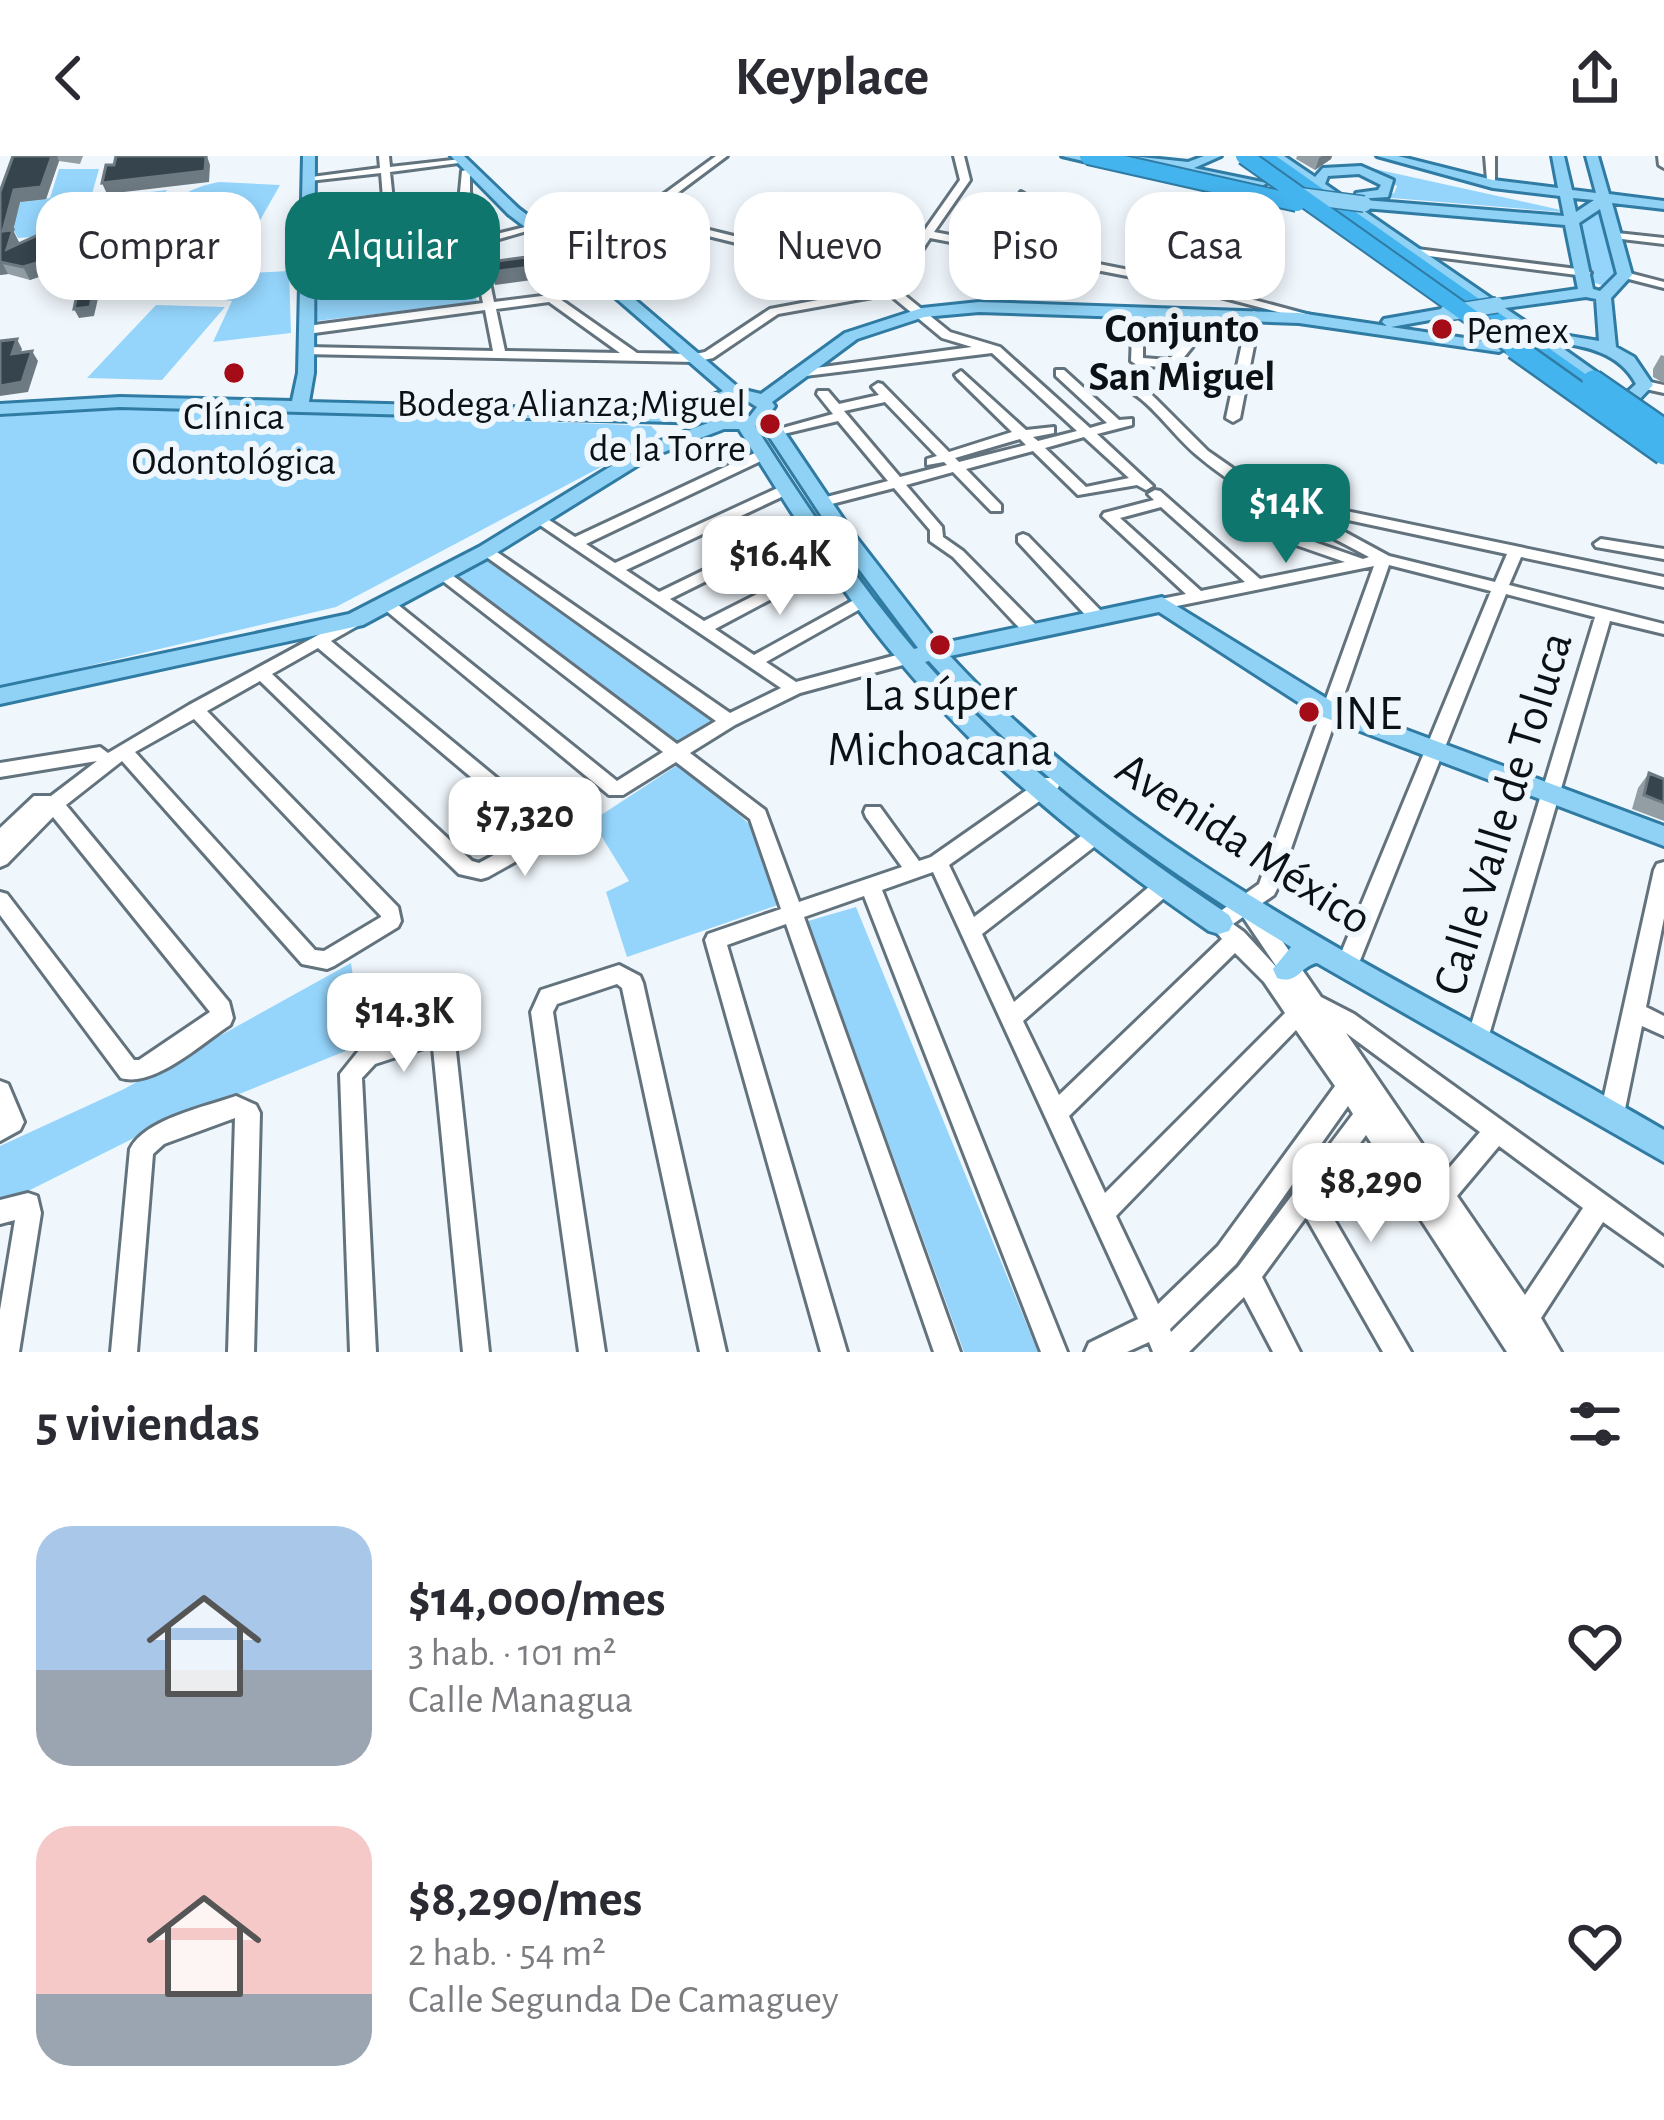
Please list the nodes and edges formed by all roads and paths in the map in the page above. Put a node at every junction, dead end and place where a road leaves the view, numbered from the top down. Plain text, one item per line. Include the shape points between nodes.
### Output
1 (309, 156) edge
2 (384, 156) edge
3 (722, 156) edge
4 (958, 156) edge
5 (1068, 156) edge
6 (1084, 156) edge
7 (1110, 156) edge
8 (1215, 156) edge
9 (1367, 156) edge
10 (1383, 156) edge
11 (1393, 156) edge
12 (1490, 156) edge
13 (1558, 156) edge
14 (1592, 156) edge
15 (1663, 156) edge
16 (1131, 160) junction
17 (1417, 162) edge
18 (462, 163) edge
19 (1257, 163) edge
20 (1664, 165) edge
21 (385, 170) junction
22 (1162, 174) junction
23 (309, 178) junction
24 (1231, 179) junction
25 (1492, 180) junction
26 (1318, 184) junction
27 (487, 188) junction
28 (309, 192) edge
29 (387, 192) edge
30 (465, 192) joint
31 (673, 192) edge
32 (1565, 194) junction
33 (1605, 197) junction
34 (1355, 199) junction
35 (1664, 204) edge
36 (1572, 219) junction
37 (524, 222) edge
38 (1333, 223) junction
39 (1617, 236) junction
40 (925, 237) joint
41 (949, 240) edge
42 (1664, 241) edge
43 (1411, 251) junction
44 (1101, 267) edge
45 (1600, 283) junction
46 (1664, 284) edge
47 (307, 300) edge
48 (489, 300) edge
49 (536, 300) edge
50 (554, 300) edge
51 (628, 300) edge
52 (824, 300) edge
53 (909, 300) edge
54 (490, 306) junction
55 (1137, 311) junction
56 (922, 313) junction
57 (1213, 314) junction
58 (1254, 315) junction
59 (1319, 320) junction
60 (1370, 325) junction
61 (307, 330) junction
62 (1536, 336) junction
63 (1499, 347) junction
64 (992, 348) junction
65 (1608, 350) junction
66 (307, 351) junction
67 (500, 355) junction
68 (634, 357) junction
69 (695, 358) junction
70 (307, 373) junction
71 (1060, 373) dead end
72 (793, 375) junction
73 (961, 375) dead end
74 (1558, 375) junction
75 (1111, 378) dead end
76 (1645, 385) junction
77 (1664, 388) edge
78 (823, 394) dead end
79 (266, 398) junction
80 (301, 402) junction
81 (0, 406) edge
82 (1582, 408) junction
83 (838, 413) junction
84 (656, 416) junction
85 (738, 418) junction
86 (1233, 418) dead end
87 (1651, 421) edge
88 (1082, 428) junction
89 (1030, 441) junction
90 (645, 453) junction
91 (1664, 457) edge
92 (954, 462) junction
93 (895, 477) junction
94 (787, 489) junction
95 (1151, 490) junction
96 (1270, 499) junction
97 (814, 507) junction
98 (996, 508) dead end
99 (1232, 518) dead end
100 (538, 519) junction
101 (1023, 539) dead end
102 (574, 543) junction
103 (1601, 544) dead end
104 (486, 551) junction
105 (1515, 552) junction
106 (1664, 554) edge
107 (834, 560) junction
108 (1384, 560) junction
109 (1360, 562) junction
110 (613, 569) junction
111 (443, 575) junction
112 (1664, 582) edge
113 (1255, 583) junction
114 (862, 586) junction
115 (1502, 588) junction
116 (1197, 596) junction
117 (657, 599) junction
118 (386, 604) junction
119 (1162, 604) junction
120 (1604, 614) junction
121 (1097, 617) junction
122 (701, 629) junction
123 (1664, 629) edge
124 (1032, 632) junction
125 (321, 635) junction
126 (295, 644) junction
127 (932, 652) junction
128 (908, 658) junction
129 (752, 663) junction
130 (246, 665) junction
131 (794, 689) junction
132 (0, 695) edge
133 (195, 709) junction
134 (1326, 709) junction
135 (729, 721) junction
136 (1436, 750) junction
137 (122, 751) junction
138 (100, 754) junction
139 (681, 754) junction
140 (0, 770) edge
141 (1051, 783) junction
142 (1550, 792) junction
143 (48, 802) junction
144 (873, 812) dead end
145 (16, 825) edge
146 (1096, 835) junction
147 (1664, 836) edge
148 (0, 839) edge
149 (0, 859) edge
150 (927, 867) junction
151 (1664, 870) edge
152 (1164, 886) junction
153 (871, 887) junction
154 (0, 900) edge
155 (1248, 905) junction
156 (797, 914) junction
157 (1658, 926) edge
158 (1228, 930) junction
159 (970, 932) junction
160 (1337, 957) junction
161 (1279, 973) junction
162 (1305, 1010) junction
163 (1634, 1012) junction
164 (1012, 1017) junction
165 (1664, 1026) edge
166 (1479, 1035) junction
167 (1353, 1079) junction
168 (0, 1092) edge
169 (1372, 1107) junction
170 (1054, 1114) junction
171 (1612, 1114) junction
172 (6, 1126) edge
173 (1497, 1130) junction
174 (1664, 1147) edge
175 (1292, 1170) junction
176 (1442, 1196) junction
177 (1308, 1197) junction
178 (1599, 1206) junction
179 (0, 1212) edge
180 (1101, 1214) junction
181 (1664, 1252) edge
182 (1247, 1276) junction
183 (1155, 1325) junction
184 (1520, 1336) edge
185 (6, 1352) edge
186 (124, 1352) edge
187 (241, 1352) edge
188 (363, 1352) edge
189 (476, 1352) edge
190 (592, 1352) edge
191 (713, 1352) edge
192 (834, 1352) edge
193 (947, 1352) edge
194 (1054, 1352) edge
195 (1098, 1352) edge
196 (1168, 1352) edge
197 (1287, 1352) edge
198 (1399, 1352) edge
199 (1548, 1352) edge

1 - 23 main road
2 - 21 street
3 - 31 street
4 - 40 street via 965,181
5 - 22 main road
6 - 38 highway, bridge via 1220,184
6 - 43 highway, bridge via 1277,196
7 - 16 main road
8 - 16 main road via 1189,166
9 - 17 main road
10 - 17 main road
11 - 17 main road
12 - 25 street
13 - 32 main road
14 - 33 main road
15 - 20 street
16 - 24 main road
17 - 25 main road
17 - 32 main road
18 - 21 street
18 - 27 main road
18 - 30 street
19 - 22 main road
19 - 24 main road
19 - 24 main road via 1208,166
19 - 26 main road
19 - 34 main road, bridge
19 - 38 highway, bridge
19 - 43 highway, bridge
19 - 74 highway
19 - 87 highway
19 - 91 highway, bridge
21 - 23 street
21 - 29 street
22 - 38 main road
23 - 28 main road
25 - 32 main road
26 - 34 main road via 1323,172 1346,168 1388,183 1383,194
26 - 43 main road
27 - 30 street
27 - 37 main road
32 - 33 main road
32 - 36 main road
33 - 35 main road
33 - 36 main road
33 - 39 main road
34 - 36 main road
36 - 45 main road
38 - 63 main road
38 - 91 highway, bridge
39 - 42 street
39 - 45 main road
40 - 41 street
43 - 45 street
43 - 62 main road
43 - 87 highway, bridge
44 - 59 street
45 - 46 street
45 - 60 main road, bridge
45 - 65 main road
47 - 61 main road
48 - 54 street
49 - 54 street
50 - 68 street
51 - 69 main road
52 - 69 street via 774,311
53 - 56 street
54 - 61 street
54 - 67 street
55 - 56 main road
55 - 57 main road
55 - 57 street via 1137,361 1172,364
56 - 64 street via 946,335
56 - 72 main road via 851,336
57 - 58 main road
58 - 59 main road
58 - 86 street
59 - 60 main road
60 - 63 main road
61 - 66 main road
62 - 65 main road
62 - 87 main road
63 - 82 main road
64 - 72 street
64 - 88 street
65 - 76 main road via 1639,371
66 - 67 street
66 - 70 main road
67 - 68 street
68 - 69 street
69 - 85 main road
70 - 79 main road via 293,389
70 - 80 main road
71 - 88 street via 1122,424
72 - 85 main road
73 - 89 street
74 - 82 highway
74 - 91 highway
75 - 96 street via 1134,384 1211,460
76 - 77 street
76 - 87 main road
78 - 83 street
79 - 80 main road
79 - 81 main road via 95,393
80 - 81 main road
80 - 84 main road
80 - 85 main road
82 - 91 main road
83 - 85 street
83 - 92 street via 883,392
83 - 93 street
84 - 85 main road
84 - 90 main road via 664,432
85 - 90 main road
85 - 94 main road, Avenida México
85 - 97 main road, Avenida México
85 - 102 street
88 - 89 street
88 - 95 street
89 - 92 street via 977,466
89 - 95 street via 1083,492
90 - 100 main road
92 - 93 street
92 - 98 street
93 - 97 street
93 - 124 street via 937,530 935,538
94 - 97 main road, Avenida México
94 - 110 street
95 - 113 street
95 - 116 street via 1109,516
96 - 105 street
96 - 108 street
97 - 107 main road, Avenida México
97 - 114 main road, Avenida México
97 - 117 street
99 - 109 street
100 - 102 street
100 - 104 main road
101 - 121 street
102 - 110 street
103 - 106 street
104 - 111 main road
104 - 135 street
105 - 112 street
105 - 115 street
107 - 114 main road, Avenida México
107 - 122 street
108 - 109 street
108 - 115 street
108 - 134 street
109 - 113 street
110 - 117 street
111 - 118 main road
111 - 139 street
113 - 116 street
114 - 127 main road, Avenida México
114 - 128 main road, Avenida México
114 - 129 street
115 - 120 street
115 - 136 street
116 - 119 street
117 - 122 street
118 - 125 main road
118 - 139 street via 616,790
119 - 121 main road
119 - 134 main road
120 - 123 street
120 - 142 street, Calle Valle de Toluca
121 - 124 main road
122 - 129 street
124 - 127 main road
125 - 126 main road
125 - 130 street via 543,832 538,840 472,872
126 - 130 main road
126 - 130 street
127 - 128 main road
127 - 141 main road, Avenida México
128 - 131 street
128 - 141 main road, Avenida México
129 - 131 street
130 - 132 main road
130 - 133 street
130 - 138 street
131 - 135 street
133 - 137 street
133 - 137 street via 391,921 317,962
134 - 136 main road
134 - 155 street via 1267,889
135 - 139 street
136 - 142 main road
136 - 160 street
137 - 143 street
138 - 140 street
138 - 143 street
139 - 156 street via 758,815
141 - 146 main road, Avenida México
141 - 150 street
141 - 155 main road, Avenida México
142 - 147 main road
142 - 166 street, Calle Valle de Toluca
143 - 145 street
143 - 154 street via 222,1018 134,1073
144 - 150 street
145 - 148 street
145 - 149 street
146 - 152 main road, Avenida México
146 - 159 street
150 - 153 street
150 - 159 street
151 - 157 street
152 - 158 main road, Avenida México
152 - 164 street
153 - 156 street
153 - 194 street
155 - 158 street
155 - 160 main road, Avenida México
155 - 161 street
156 - 192 street via 715,940
156 - 193 street
157 - 163 street
158 - 161 street
158 - 170 street
159 - 164 street
160 - 161 main road via 1304,953
160 - 166 main road, Avenida México
161 - 162 street
162 - 167 street
162 - 173 street via 1346,1021
162 - 180 street
163 - 165 street
163 - 171 street
164 - 170 street
166 - 171 main road, Avenida México
167 - 169 street
167 - 175 street
168 - 172 street
169 - 176 street
169 - 177 street
169 - 184 street
170 - 180 street
171 - 174 main road, Avenida México
173 - 176 street
173 - 178 street
175 - 177 street
175 - 183 street via 1227,1255
176 - 184 street
177 - 182 street
177 - 198 street
178 - 181 street
178 - 184 street
179 - 185 street via 28,1205
180 - 183 street
182 - 196 street
182 - 197 street
183 - 195 street
183 - 196 street
184 - 199 street
186 - 187 street via 147,1142 245,1107
188 - 189 street via 351,1074 356,1064 439,1036
190 - 191 street via 543,1003 619,974 629,977

